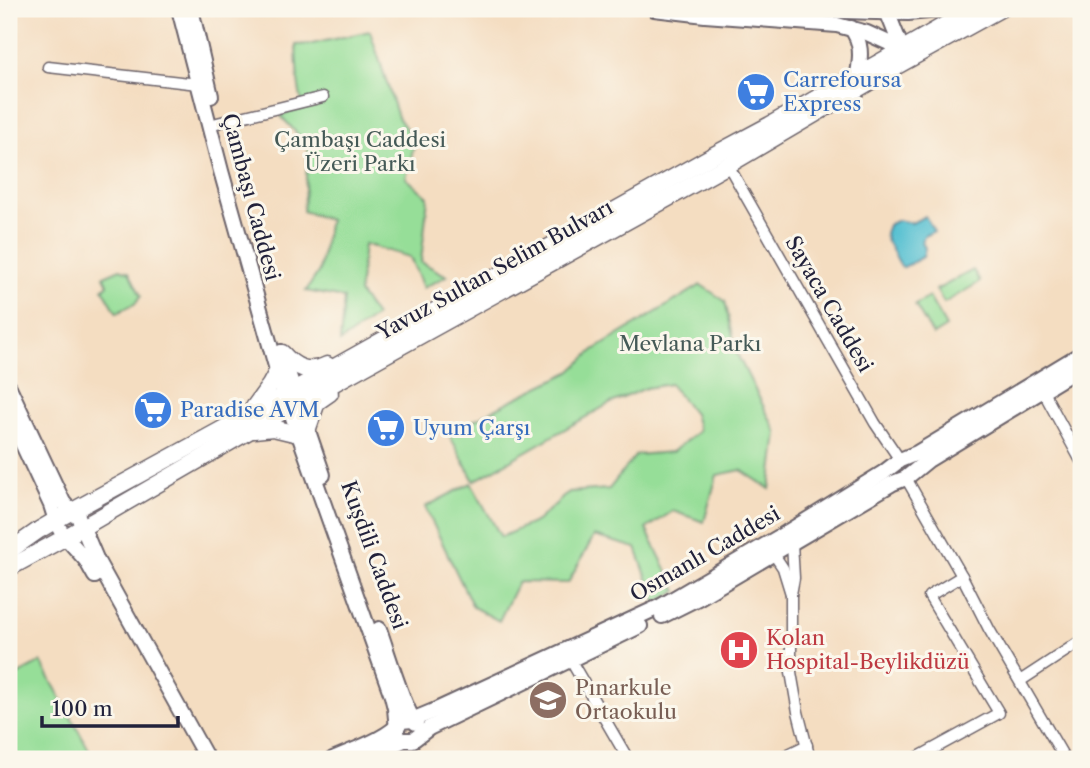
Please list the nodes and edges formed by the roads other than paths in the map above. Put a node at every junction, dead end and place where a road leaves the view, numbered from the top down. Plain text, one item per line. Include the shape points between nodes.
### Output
1 (179, 9) edge
2 (191, 9) edge
3 (654, 9) edge
4 (781, 9) edge
5 (950, 9) edge
6 (973, 9) edge
7 (1000, 9) edge
8 (887, 11) edge
9 (851, 28) junction
10 (905, 55) junction
11 (48, 67) dead end
12 (858, 74) junction
13 (198, 84) junction
14 (323, 97) dead end
15 (217, 123) junction
16 (719, 160) junction
17 (282, 353) junction
18 (1081, 354) edge
19 (1081, 367) edge
20 (346, 369) junction
21 (277, 372) junction
22 (9, 387) edge
23 (1043, 391) junction
24 (292, 399) junction
25 (9, 415) edge
26 (250, 422) junction
27 (302, 433) junction
28 (899, 461) junction
29 (1081, 461) edge
30 (906, 477) junction
31 (326, 498) junction
32 (72, 511) junction
33 (56, 520) junction
34 (81, 528) junction
35 (66, 537) junction
36 (789, 538) junction
37 (770, 549) junction
38 (9, 551) edge
39 (9, 568) edge
40 (962, 576) junction
41 (791, 594) junction
42 (1081, 641) edge
43 (571, 661) junction
44 (1020, 681) junction
45 (412, 720) junction
46 (398, 727) junction
47 (411, 738) junction
48 (807, 745) junction
49 (199, 759) edge
50 (207, 759) edge
51 (333, 759) edge
52 (360, 759) edge
53 (628, 759) edge
54 (778, 759) edge
55 (810, 759) edge
56 (915, 759) edge
57 (1065, 759) edge

1 - 13 main road, Çambaşı Caddesi
2 - 15 main road, Çambaşı Caddesi
3 - 9 main road
4 - 8 main road
5 - 8 main road
6 - 10 main road, Yavuz Sultan Selim Bulvarı
7 - 10 main road, Yavuz Sultan Selim Bulvarı
8 - 10 main road
9 - 10 main road via 877,37
9 - 12 main road via 859,41
10 - 12 main road, Yavuz Sultan Selim Bulvarı
10 - 16 main road, Yavuz Sultan Selim Bulvarı
11 - 13 street
12 - 16 main road, Yavuz Sultan Selim Bulvarı
13 - 21 main road, Çambaşı Caddesi
14 - 15 street
15 - 17 main road, Çambaşı Caddesi
16 - 20 main road, Yavuz Sultan Selim Bulvarı
16 - 28 street, Sayaca Caddesi
17 - 20 main road via 291,363 310,370 331,363
17 - 24 main road, Çambaşı Caddesi
18 - 28 main road, Osmanlı Caddesi
19 - 23 main road, Osmanlı Caddesi
20 - 24 main road, Yavuz Sultan Selim Bulvarı
20 - 27 main road via 341,385 317,402
21 - 24 main road, Çambaşı Caddesi
21 - 26 main road
22 - 32 main road
23 - 29 street
23 - 30 main road, Osmanlı Caddesi
24 - 26 main road, Yavuz Sultan Selim Bulvarı
24 - 27 main road, Kuşdili Caddesi
25 - 33 main road
26 - 27 main road
26 - 32 main road, Yavuz Sultan Selim Bulvarı
26 - 34 main road, Yavuz Sultan Selim Bulvarı
27 - 31 main road, Kuşdili Caddesi
28 - 30 main road via 909,461 912,466
28 - 36 main road, Osmanlı Caddesi
30 - 36 main road, Osmanlı Caddesi
30 - 40 street
31 - 45 main road, Kuşdili Caddesi
31 - 46 main road, Kuşdili Caddesi via 392,696
32 - 33 main road, Yavuz Sultan Selim Bulvarı
32 - 34 main road
33 - 35 main road
33 - 38 main road, Yavuz Sultan Selim Bulvarı
34 - 35 main road, Yavuz Sultan Selim Bulvarı
34 - 50 main road
35 - 39 main road, Yavuz Sultan Selim Bulvarı
35 - 49 main road via 86,560
36 - 37 main road, Osmanlı Caddesi
36 - 41 street via 794,578
37 - 41 street via 783,568
37 - 43 main road, Osmanlı Caddesi via 698,598
37 - 45 main road, Osmanlı Caddesi via 661,606
40 - 44 street
40 - 56 street via 929,596 999,713
41 - 48 street via 791,672
42 - 44 street
43 - 47 main road, Osmanlı Caddesi
43 - 53 street
44 - 57 street
45 - 46 main road, Osmanlı Caddesi via 402,721
45 - 47 main road, Kuşdili Caddesi via 418,725
46 - 47 main road, Kuşdili Caddesi via 397,733
46 - 51 main road, Osmanlı Caddesi
47 - 52 main road, Osmanlı Caddesi
48 - 54 street
48 - 55 street

